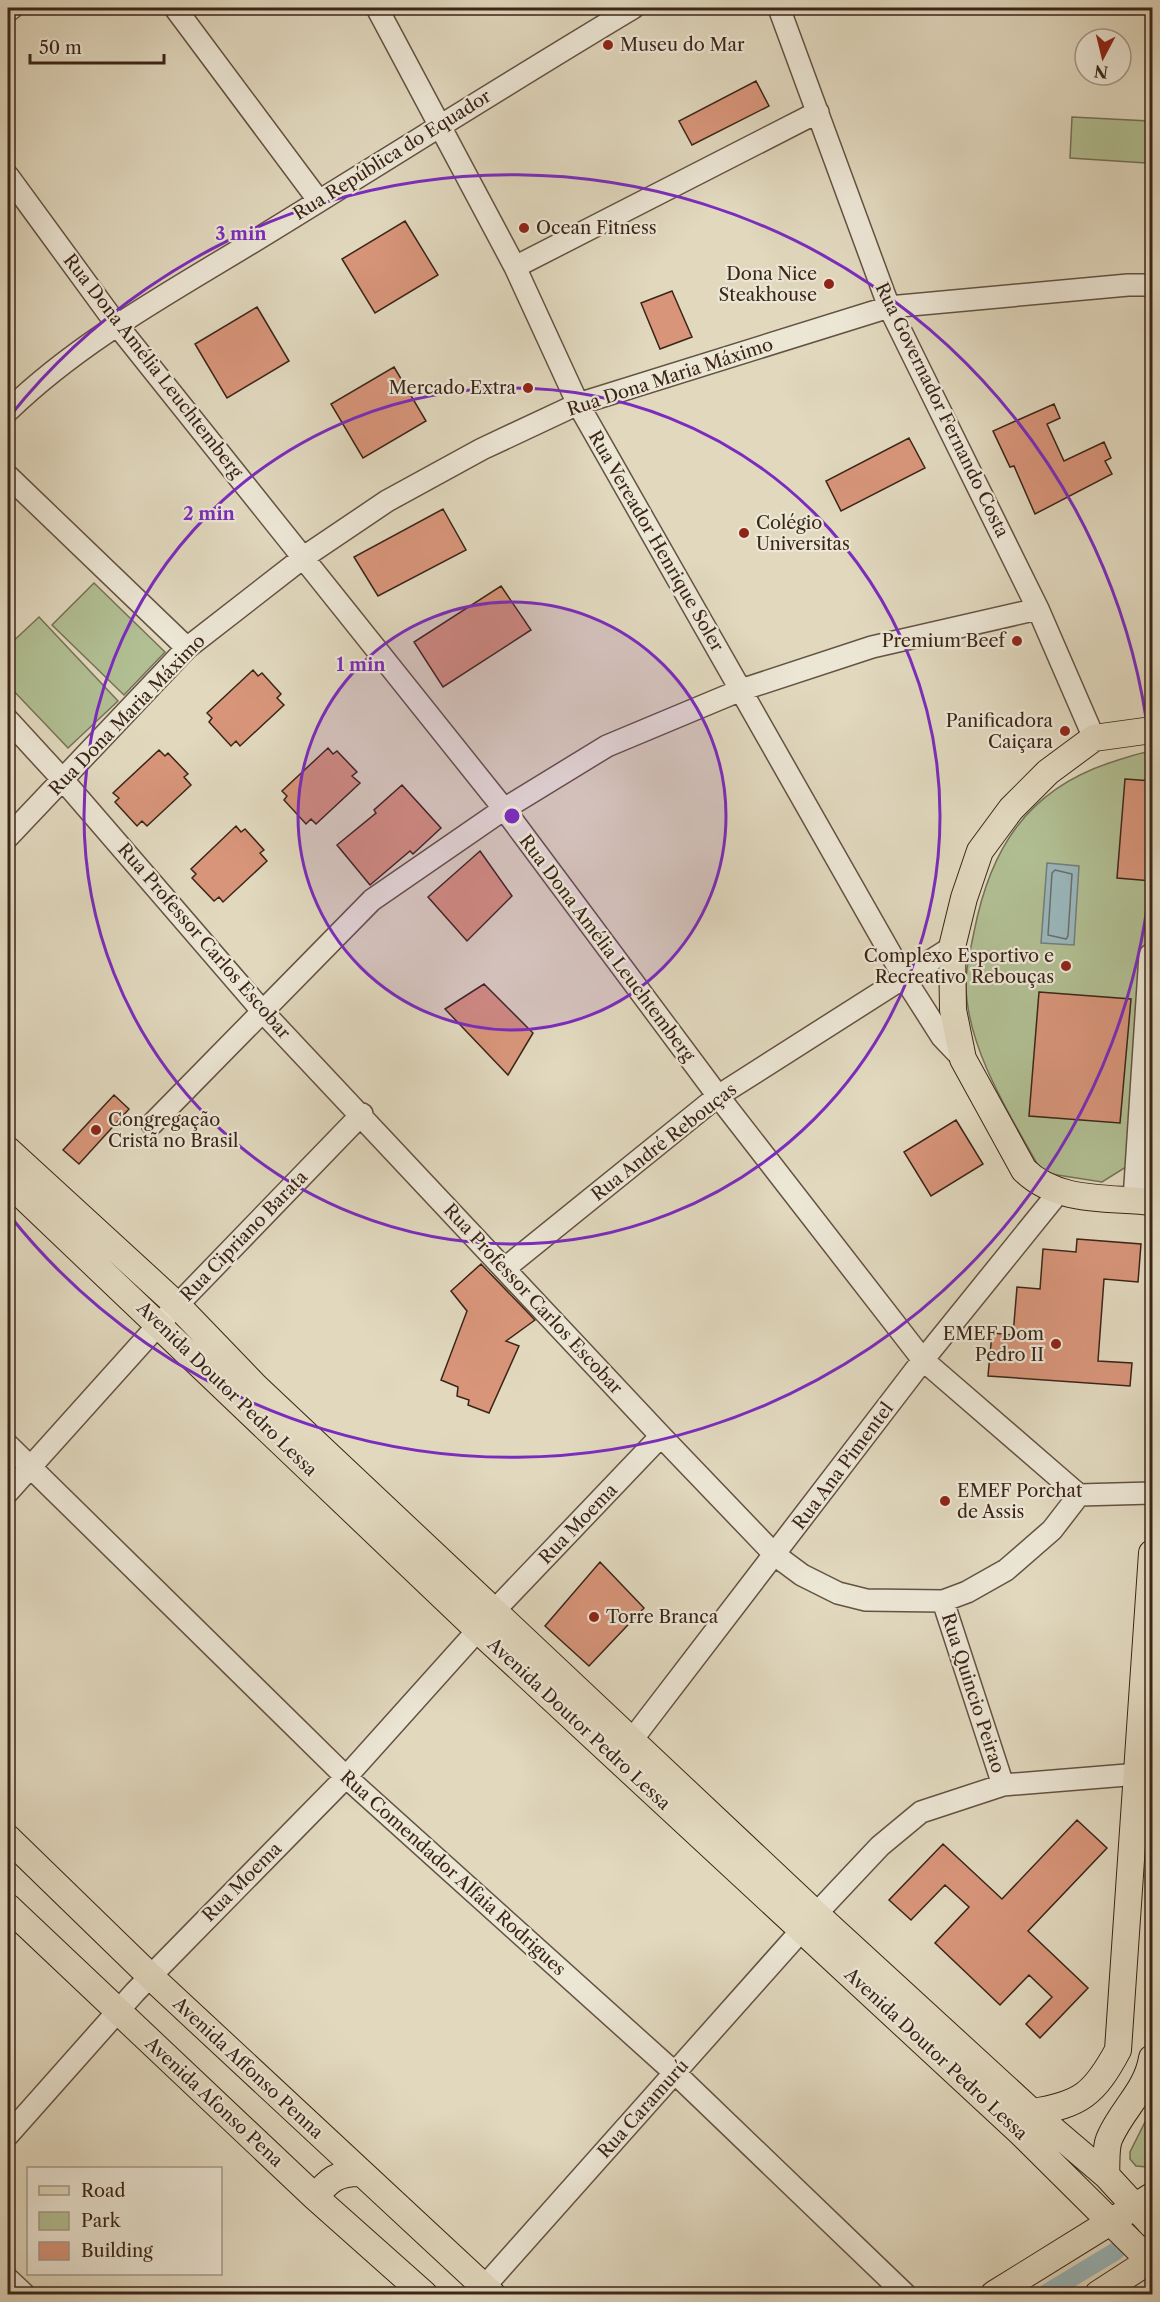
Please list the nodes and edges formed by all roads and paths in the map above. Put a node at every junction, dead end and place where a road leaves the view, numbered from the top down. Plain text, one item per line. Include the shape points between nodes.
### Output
1 (12, 8) edge
2 (175, 8) edge
3 (377, 8) edge
4 (633, 8) edge
5 (779, 8) edge
6 (8, 10) edge
7 (818, 112) junction
8 (441, 123) junction
9 (8, 176) edge
10 (319, 201) junction
11 (515, 267) junction
12 (1152, 285) edge
13 (889, 307) junction
14 (117, 326) junction
15 (578, 404) junction
16 (8, 411) edge
17 (8, 476) edge
18 (304, 557) junction
19 (1038, 609) junction
20 (187, 648) junction
21 (741, 690) junction
22 (8, 720) edge
23 (1152, 730) edge
24 (1094, 738) junction
25 (63, 780) junction
26 (504, 809) junction
27 (8, 837) edge
28 (952, 948) junction
29 (1150, 955) dead end
30 (905, 979) junction
31 (264, 1013) junction
32 (963, 1059) junction
33 (718, 1096) junction
34 (362, 1114) junction
35 (152, 1125) dead end
36 (8, 1150) edge
37 (1144, 1175) edge
38 (8, 1182) edge
39 (1058, 1193) junction
40 (1143, 1201) edge
41 (504, 1269) junction
42 (177, 1305) junction
43 (159, 1324) junction
44 (923, 1360) junction
45 (661, 1437) junction
46 (8, 1445) edge
47 (32, 1467) junction
48 (8, 1492) edge
49 (1152, 1493) edge
50 (1079, 1495) junction
51 (1152, 1553) edge
52 (775, 1555) junction
53 (943, 1601) junction
54 (486, 1621) junction
55 (631, 1741) junction
56 (1146, 1774) edge
57 (346, 1777) junction
58 (1003, 1785) junction
59 (8, 1838) edge
60 (8, 1907) edge
61 (809, 1922) junction
62 (150, 1976) junction
63 (117, 2011) junction
64 (1118, 2050) junction
65 (1152, 2056) edge
66 (676, 2074) junction
67 (1032, 2112) junction
68 (8, 2135) edge
69 (360, 2173) junction
70 (1106, 2175) junction
71 (315, 2197) junction
72 (1147, 2209) edge
73 (1110, 2223) junction
74 (1152, 2261) edge
75 (8, 2279) edge
76 (488, 2291) edge
77 (24, 2295) edge
78 (424, 2295) edge
79 (905, 2295) edge
80 (994, 2295) edge
81 (1098, 2295) edge

1 - 6 street
2 - 10 street
3 - 8 street, Rua Vereador Henrique Soler
4 - 8 street, Rua República do Equador
5 - 7 street, Rua Governador Fernando Costa
7 - 11 street
7 - 13 street, Rua Governador Fernando Costa
8 - 10 street, Rua República do Equador
8 - 11 street, Rua Vereador Henrique Soler
9 - 14 street, Rua Dona Amélia Leuchtemberg
10 - 14 street, Rua República do Equador
11 - 15 street, Rua Vereador Henrique Soler
12 - 13 street, Rua Dona Maria Máximo
13 - 15 street, Rua Dona Maria Máximo
13 - 19 street, Rua Governador Fernando Costa
14 - 16 street, Rua República do Equador via 37,383
14 - 18 street, Rua Dona Amélia Leuchtemberg
15 - 18 street, Rua Dona Maria Máximo via 482,449 387,501
15 - 21 street, Rua Vereador Henrique Soler
17 - 20 street
18 - 20 street, Rua Dona Maria Máximo
18 - 26 street, Rua Dona Amélia Leuchtemberg
19 - 21 street via 872,647
19 - 24 street, Rua Governador Fernando Costa
20 - 25 street, Rua Dona Maria Máximo
21 - 26 street via 607,746
21 - 30 street, Rua Vereador Henrique Soler
22 - 25 street, Rua Professor Carlos Escobar
23 - 24 main road
24 - 28 main road via 1048,772 1011,809 980,851
25 - 27 street, Rua Dona Maria Máximo
25 - 31 street, Rua Professor Carlos Escobar
26 - 31 street via 372,900
26 - 33 street, Rua Dona Amélia Leuchtemberg
28 - 30 street, Rua André Rebouças
28 - 32 main road via 953,1010
29 - 37 street
30 - 32 street, Rua Vereador Henrique Soler via 942,1037
30 - 33 street, Rua André Rebouças
31 - 34 street, Rua Professor Carlos Escobar
31 - 35 street
32 - 39 main road via 1024,1170 1037,1183
33 - 41 street, Rua André Rebouças
33 - 44 street, Rua Dona Amélia Leuchtemberg
34 - 41 street, Rua Professor Carlos Escobar
34 - 42 street, Rua Cipriano Barata
36 - 42 main road, Avenida Doutor Pedro Lessa
37 - 40 street
38 - 43 main road, Avenida Doutor Pedro Lessa
39 - 40 main road
39 - 44 street, Rua Ana Pimentel
41 - 45 street, Rua Professor Carlos Escobar
42 - 43 street, Rua Cipriano Barata
42 - 54 main road, Avenida Doutor Pedro Lessa
43 - 47 street, Rua Cipriano Barata
43 - 54 main road, Avenida Doutor Pedro Lessa
44 - 50 street, Rua Dona Amélia Leuchtemberg
44 - 52 street, Rua Ana Pimentel
45 - 52 street, Rua Professor Carlos Escobar
45 - 54 street, Rua Moema
46 - 47 street, Rua Comendador Alfaia Rodrigues
47 - 48 street, Rua Cipriano Barata
47 - 57 street, Rua Comendador Alfaia Rodrigues
49 - 50 street
50 - 53 street, Rua Professor Carlos Escobar via 1031,1551 990,1580
51 - 56 main road
52 - 53 street, Rua Professor Carlos Escobar via 802,1575 838,1593 866,1600
52 - 55 street, Rua Ana Pimentel
53 - 58 street, Rua Quincio Peirao
54 - 55 main road, Avenida Doutor Pedro Lessa
54 - 57 street, Rua Moema
54 - 61 main road, Avenida Doutor Pedro Lessa
55 - 61 main road, Avenida Doutor Pedro Lessa
56 - 58 street, Rua Caramurú
56 - 64 main road
57 - 62 street, Rua Moema
57 - 66 street, Rua Comendador Alfaia Rodrigues
58 - 61 street, Rua Caramurú via 921,1812 880,1846
59 - 62 main road, Avenida Affonso Penna
60 - 63 main road, Avenida Afonso Pena
61 - 66 street, Rua Caramurú
61 - 67 main road, Avenida Doutor Pedro Lessa
61 - 73 main road, Avenida Doutor Pedro Lessa
62 - 63 street, Rua Moema
62 - 69 main road, Avenida Affonso Penna
63 - 68 street, Rua Moema
63 - 71 main road, Avenida Afonso Pena
64 - 65 main road
64 - 67 main road via 1092,2090 1067,2103
65 - 70 main road via 1150,2074 1142,2090 1109,2138
66 - 76 street, Rua Caramurú
66 - 79 street, Rua Comendador Alfaia Rodrigues
67 - 70 main road, Avenida Doutor Pedro Lessa
69 - 71 main road via 331,2178
69 - 76 main road, Avenida Affonso Penna
70 - 72 main road, Avenida Doutor Pedro Lessa
71 - 78 main road, Avenida Afonso Pena
72 - 73 main road
73 - 74 main road, Avenida Doutor Pedro Lessa
73 - 80 main road
74 - 81 main road
75 - 77 street

